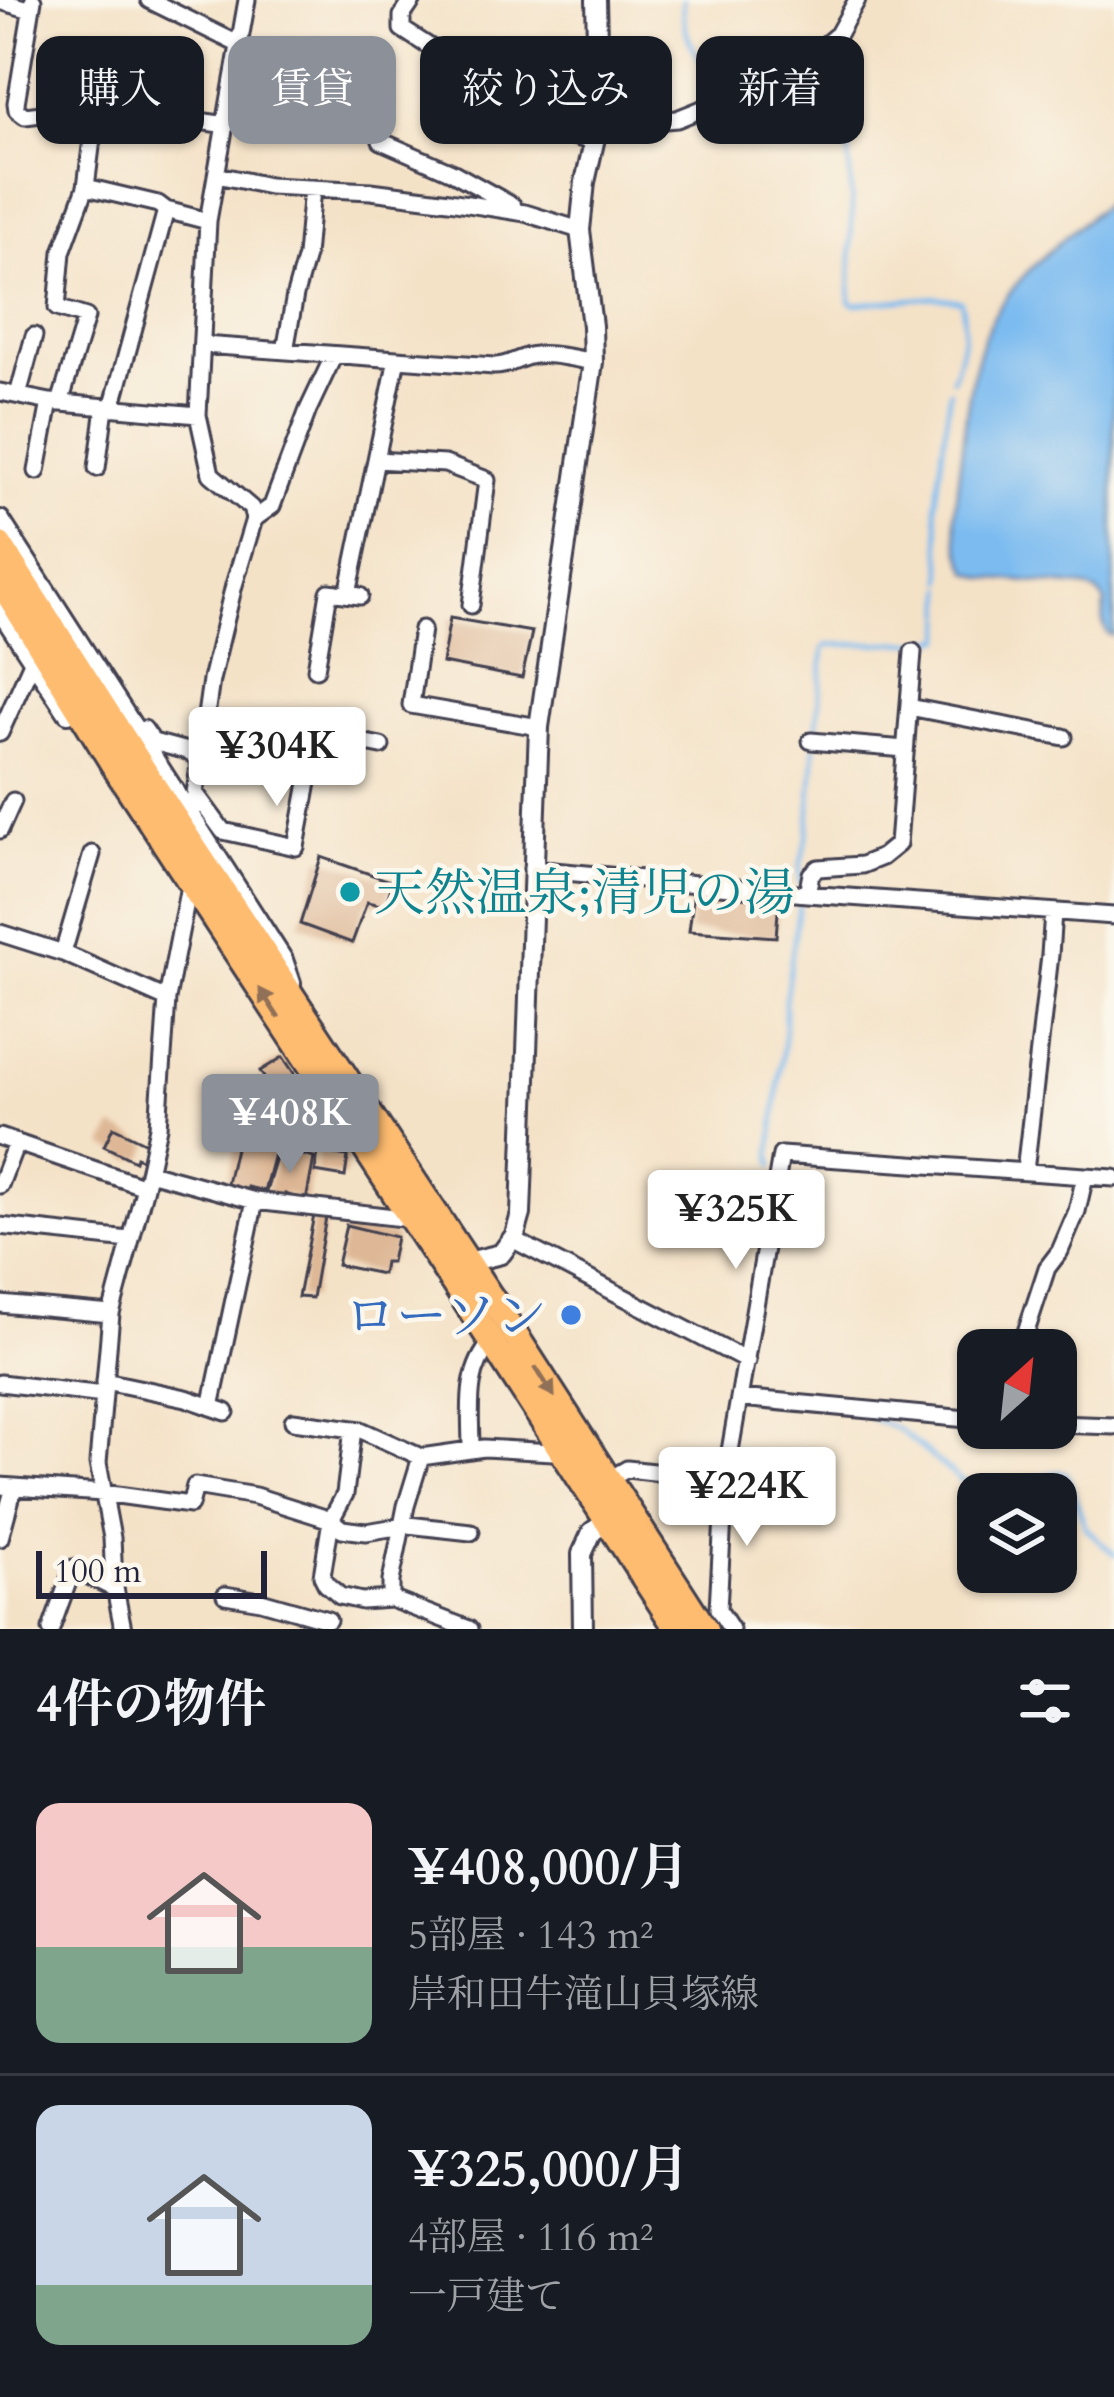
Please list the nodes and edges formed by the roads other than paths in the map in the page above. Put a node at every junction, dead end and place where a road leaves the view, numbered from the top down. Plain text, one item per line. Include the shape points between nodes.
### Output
1 (148, 0) edge
2 (247, 0) edge
3 (413, 0) edge
4 (596, 0) edge
5 (857, 0) edge
6 (0, 1) edge
7 (32, 5) edge
8 (241, 36) edge
9 (596, 36) edge
10 (228, 39) edge
11 (420, 41) edge
12 (9, 111) edge
13 (228, 115) edge
14 (672, 119) edge
15 (204, 122) edge
16 (226, 125) junction
17 (91, 144) edge
18 (388, 144) edge
19 (594, 144) edge
20 (217, 175) junction
21 (86, 187) junction
22 (312, 188) junction
23 (166, 210) junction
24 (525, 213) junction
25 (208, 221) junction
26 (580, 230) junction
27 (34, 336) dead end
28 (203, 345) junction
29 (285, 351) junction
30 (334, 355) junction
31 (397, 359) junction
32 (593, 362) junction
33 (9, 394) edge
34 (55, 402) junction
35 (109, 408) junction
36 (198, 415) junction
37 (376, 460) junction
38 (97, 468) dead end
39 (38, 471) dead end
40 (254, 519) junction
41 (0, 520) edge
42 (0, 545) edge
43 (0, 581) edge
44 (471, 605) dead end
45 (0, 610) edge
46 (422, 629) dead end
47 (913, 652) dead end
48 (33, 660) junction
49 (316, 669) dead end
50 (100, 677) junction
51 (909, 707) junction
52 (539, 727) junction
53 (0, 733) edge
54 (1064, 737) dead end
55 (816, 741) dead end
56 (381, 746) dead end
57 (905, 749) junction
58 (202, 761) junction
59 (196, 794) junction
60 (13, 801) dead end
61 (0, 830) edge
62 (184, 835) junction
63 (92, 854) dead end
64 (532, 869) junction
65 (190, 884) junction
66 (807, 894) junction
67 (1053, 912) junction
68 (1114, 916) edge
69 (0, 933) edge
70 (63, 953) junction
71 (167, 999) junction
72 (8, 1140) edge
73 (1025, 1171) junction
74 (1084, 1176) junction
75 (1114, 1178) edge
76 (147, 1180) junction
77 (0, 1185) edge
78 (255, 1201) junction
79 (412, 1219) junction
80 (442, 1223) junction
81 (0, 1226) edge
82 (512, 1239) junction
83 (130, 1240) junction
84 (455, 1265) junction
85 (0, 1304) edge
86 (111, 1314) junction
87 (1028, 1329) edge
88 (492, 1342) junction
89 (747, 1361) junction
90 (0, 1383) edge
91 (105, 1388) junction
92 (740, 1398) junction
93 (957, 1418) edge
94 (293, 1421) dead end
95 (1077, 1425) edge
96 (1114, 1426) edge
97 (353, 1429) junction
98 (561, 1449) junction
99 (472, 1450) junction
100 (422, 1456) junction
101 (608, 1480) junction
102 (725, 1480) junction
103 (7, 1486) edge
104 (104, 1493) junction
105 (616, 1514) junction
106 (331, 1520) junction
107 (404, 1526) junction
108 (471, 1532) dead end
109 (0, 1538) edge
110 (115, 1588) junction
111 (225, 1595) dead end
112 (340, 1596) junction
113 (391, 1599) junction
114 (326, 1625) edge
115 (51, 1629) edge
116 (122, 1629) edge
117 (469, 1629) edge
118 (583, 1629) edge
119 (676, 1629) edge
120 (705, 1629) edge
121 (731, 1629) edge

1 - 10 street
2 - 8 street
3 - 11 street via 402,29
4 - 9 street
5 - 14 street via 820,49
6 - 7 street
7 - 12 street
13 - 16 street
15 - 16 street
16 - 20 street
17 - 21 street
18 - 24 street
19 - 26 street
20 - 22 street
20 - 25 street
21 - 23 street
21 - 34 street via 62,252 57,308 86,317
22 - 24 street
22 - 29 street
23 - 25 street
23 - 35 street
24 - 26 street
25 - 28 street
26 - 32 street
27 - 33 street
28 - 29 street
28 - 36 street
29 - 30 street
30 - 31 street
30 - 40 street via 272,506
31 - 32 street
31 - 37 street
32 - 52 street
33 - 34 street
34 - 35 street
34 - 39 street
35 - 36 street
35 - 38 street
36 - 40 street via 211,474
37 - 44 street via 445,464 487,480
37 - 49 street via 354,595 328,592
40 - 58 street via 211,680
41 - 50 street
42 - 62 main road
43 - 62 main road
45 - 48 street
46 - 52 street via 411,706
47 - 51 street
48 - 53 street
48 - 62 street via 74,721
50 - 58 street via 153,742
50 - 62 street
51 - 54 street
51 - 57 street
52 - 64 street
55 - 57 street
56 - 59 street via 309,732 296,848 223,831
57 - 66 street via 898,844 862,865 818,868
58 - 59 street
59 - 62 street
60 - 61 street
62 - 65 main road
62 - 80 main road
63 - 70 street
64 - 66 street
64 - 82 street via 521,1214
65 - 71 street
79 -> 65 main road
66 - 67 street
67 - 68 street
67 - 73 street
69 - 70 street
70 - 71 street
71 - 76 street
72 - 76 street
72 - 77 street
73 - 74 street
73 - 89 street via 781,1155
74 - 75 street
74 - 87 street
76 - 78 street
76 - 83 street
78 - 79 street
78 - 91 street via 218,1409
79 - 80 street
79 - 84 main road
80 - 84 main road
81 - 83 street
82 - 84 street via 502,1254
82 - 89 street
83 - 86 street
84 - 88 main road
84 -> 101 main road
85 - 86 street
86 - 91 street
88 - 98 main road
88 - 99 street via 472,1377
89 - 92 street
90 - 91 street
91 - 104 street via 98,1462
92 - 93 street
92 - 102 street
94 - 97 street
95 - 96 street
97 - 100 street
97 - 106 street via 345,1494
98 - 99 street
98 - 105 main road
99 - 100 street
100 - 107 street
101 - 102 street via 627,1469
101 - 105 main road
102 - 121 street via 718,1610
103 - 104 street
103 - 109 street
104 - 106 street via 190,1504 195,1486
104 - 110 street
105 - 118 street via 592,1532 582,1554
105 - 119 main road
105 - 120 main road
106 - 107 street via 366,1532
106 - 112 street via 322,1576
107 - 108 street
107 - 113 street
110 - 115 street via 74,1568
110 - 116 street
111 - 114 street
112 - 113 street
112 - 114 street
113 - 117 street

